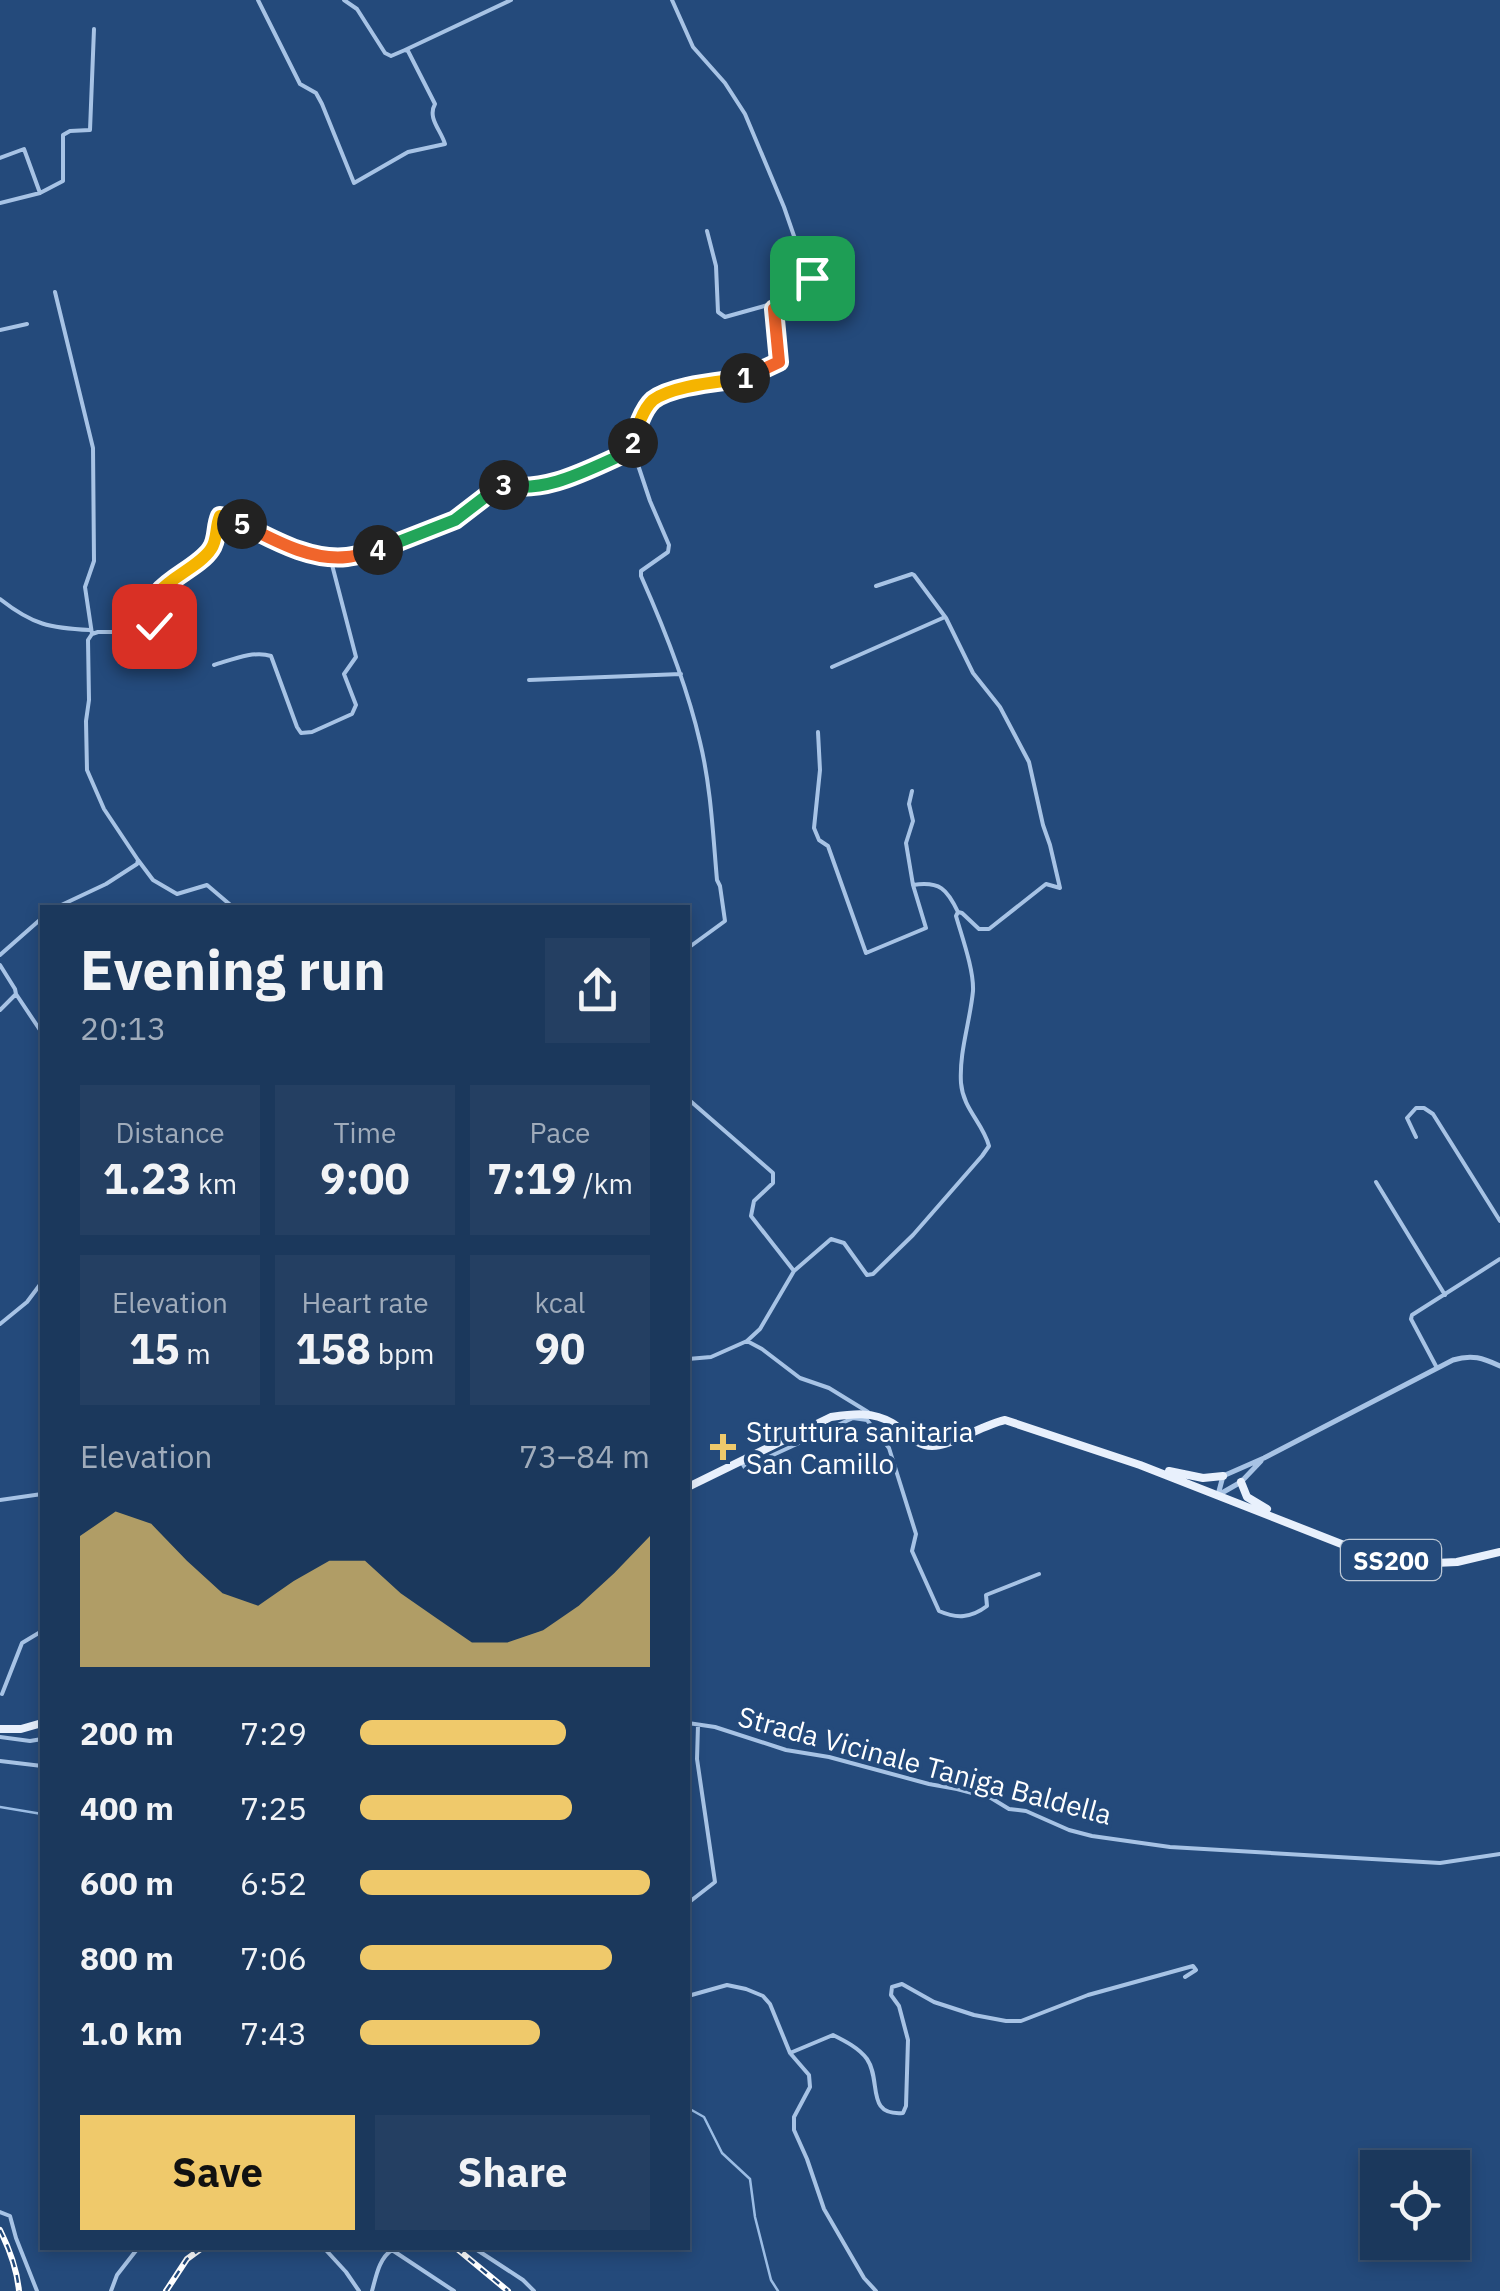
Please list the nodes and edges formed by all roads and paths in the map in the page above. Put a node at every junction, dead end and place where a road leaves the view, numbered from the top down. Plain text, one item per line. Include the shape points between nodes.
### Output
1 (258, 0) edge
2 (344, 0) edge
3 (511, 0) edge
4 (672, 0) edge
5 (94, 29) dead end
6 (405, 50) junction
7 (0, 158) edge
8 (40, 193) junction
9 (0, 203) edge
10 (707, 232) dead end
11 (810, 281) junction
12 (55, 292) dead end
13 (812, 298) dead end
14 (777, 308) junction
15 (27, 324) dead end
16 (0, 330) edge
17 (633, 450) junction
18 (330, 557) junction
19 (876, 586) dead end
20 (0, 599) edge
21 (946, 618) junction
22 (91, 632) junction
23 (214, 665) dead end
24 (832, 667) dead end
25 (681, 674) junction
26 (529, 680) dead end
27 (818, 732) dead end
28 (912, 790) dead end
29 (138, 860) junction
30 (913, 885) junction
31 (61, 905) edge
32 (230, 905) edge
33 (958, 912) junction
34 (40, 920) edge
35 (690, 947) edge
36 (0, 955) edge
37 (0, 965) edge
38 (16, 994) junction
39 (0, 1010) edge
40 (40, 1030) edge
41 (690, 1102) edge
42 (1416, 1138) dead end
43 (1376, 1182) dead end
44 (1500, 1221) edge
45 (1500, 1259) edge
46 (794, 1271) junction
47 (40, 1285) edge
48 (1446, 1295) junction
49 (0, 1324) edge
50 (748, 1341) junction
51 (690, 1359) edge
52 (1500, 1366) edge
53 (1438, 1368) junction
54 (872, 1415) junction
55 (1264, 1458) junction
56 (741, 1461) junction
57 (1140, 1465) junction
58 (1223, 1476) junction
59 (1241, 1482) junction
60 (690, 1486) edge
61 (40, 1494) edge
62 (1218, 1495) junction
63 (0, 1500) edge
64 (1289, 1522) junction
65 (1500, 1552) edge
66 (1038, 1574) dead end
67 (40, 1633) edge
68 (2, 1694) edge
69 (40, 1724) edge
70 (690, 1724) edge
71 (698, 1725) junction
72 (0, 1729) edge
73 (0, 1737) edge
74 (40, 1739) edge
75 (0, 1761) edge
76 (40, 1766) edge
77 (1500, 1854) edge
78 (690, 1901) edge
79 (1185, 1977) dead end
80 (690, 1995) edge
81 (790, 2053) junction
82 (0, 2212) edge
83 (136, 2250) edge
84 (326, 2250) edge
85 (477, 2250) edge
86 (37, 2291) edge
87 (111, 2291) edge
88 (358, 2291) edge
89 (372, 2291) edge
90 (454, 2291) edge
91 (534, 2291) edge
92 (876, 2291) edge

1 - 6 street via 300,84 322,104 354,182 408,152 445,144 432,116 436,104
2 - 6 street via 385,53
3 - 6 street
4 - 11 street via 694,48 745,114
5 - 8 street via 90,130 64,135 63,181
7 - 8 street via 24,149
8 - 9 street
10 - 14 street via 718,312 726,317
11 - 13 street
11 - 14 street via 799,301
12 - 22 street via 93,448 94,561 85,586
14 - 17 street via 779,362 751,376 651,402
15 - 16 street
17 - 18 street via 550,485 498,487 455,520 384,548
17 - 25 street via 669,545 641,576
18 - 22 street via 294,549 220,516 214,546 158,593 154,626
18 - 23 street via 356,657 344,674 356,704 352,714 301,732 271,656
19 - 21 street via 914,575
20 - 22 street via 44,626
21 - 24 street
21 - 33 street via 1029,762 1060,886 1046,884 990,929
22 - 29 street via 87,770
25 - 26 street
25 - 35 street via 700,740 725,921
27 - 30 street via 816,834 828,846 866,952 926,928
28 - 30 street via 906,843
29 - 31 street
29 - 32 street via 153,880 177,894 206,885
30 - 33 street via 938,885
33 - 46 street via 974,987 961,1088 989,1146 873,1274 832,1239
34 - 36 street
37 - 38 street
38 - 39 street
38 - 40 street
41 - 46 street via 773,1172 752,1216
42 - 44 street via 1407,1118 1424,1108
43 - 48 street
45 - 48 street
46 - 50 street
47 - 49 street
48 - 53 street via 1411,1319
50 - 51 street
50 - 54 street via 800,1378
52 - 53 street via 1472,1356
53 - 55 street
54 - 56 main road via 831,1417
54 - 57 main road, SS200 via 930,1446 1005,1420
55 - 58 street
55 - 59 street
56 - 60 main road
56 - 66 street via 745,1468 853,1418 867,1420 888,1448 916,1534 912,1552 939,1611 956,1618 978,1612 987,1606 986,1596
57 - 58 main road
57 - 62 main road, SS200
58 - 62 street
59 - 62 street
59 - 64 main road via 1247,1498
61 - 63 street
62 - 64 main road, SS200
64 - 65 main road, SS200 via 1372,1556 1413,1564
67 - 68 street via 22,1642
69 - 72 main road
70 - 71 street, Strada Vicinale Taniga Baldella
71 - 77 street, Strada Vicinale Taniga Baldella via 991,1798 1092,1836 1440,1863
71 - 78 street, Strada Vicinale Taniga Baldella via 715,1882
73 - 74 street
75 - 76 street
79 - 81 street via 1194,1966 1008,2022 896,1984 891,1995 908,2040 903,2112 881,2108 876,2076 847,2042 833,2035
80 - 81 street via 727,1985 764,1996
81 - 92 street via 810,2087 794,2130 824,2210
82 - 86 street via 10,2216
83 - 87 street
84 - 88 street
85 - 91 street
89 - 90 street via 392,2250

